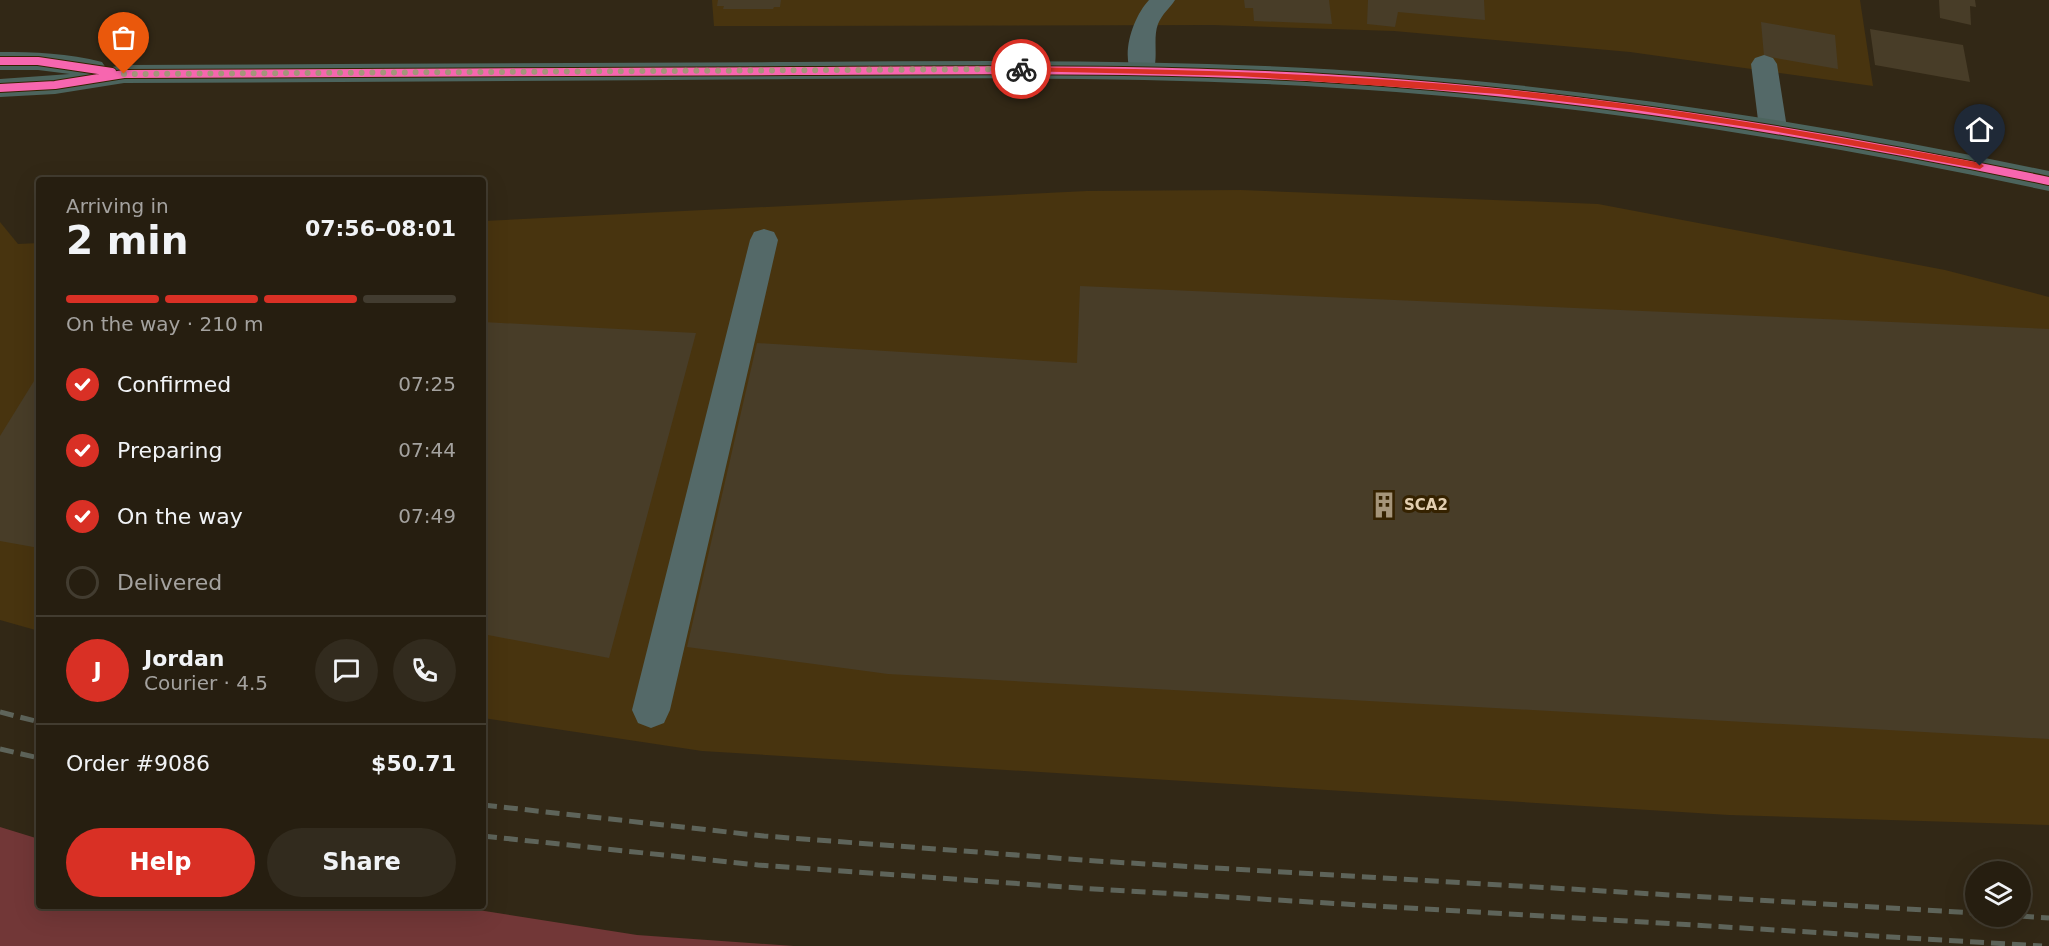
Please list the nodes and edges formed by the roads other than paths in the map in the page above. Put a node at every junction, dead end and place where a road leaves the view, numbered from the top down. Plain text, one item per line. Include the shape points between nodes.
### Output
1 (1163, 0) edge
2 (0, 61) edge
3 (1764, 64) dead end
4 (1143, 70) junction
5 (124, 74) junction
6 (0, 88) edge
7 (1773, 128) junction
8 (2049, 181) edge
9 (764, 240) dead end
10 (651, 710) dead end

1 - 4 street via 1141,32
2 - 5 main road via 68,64
3 - 7 street
4 - 5 main road
4 - 7 main road via 1303,76 1499,92
5 - 6 main road via 55,85
7 - 8 main road
9 - 10 street

